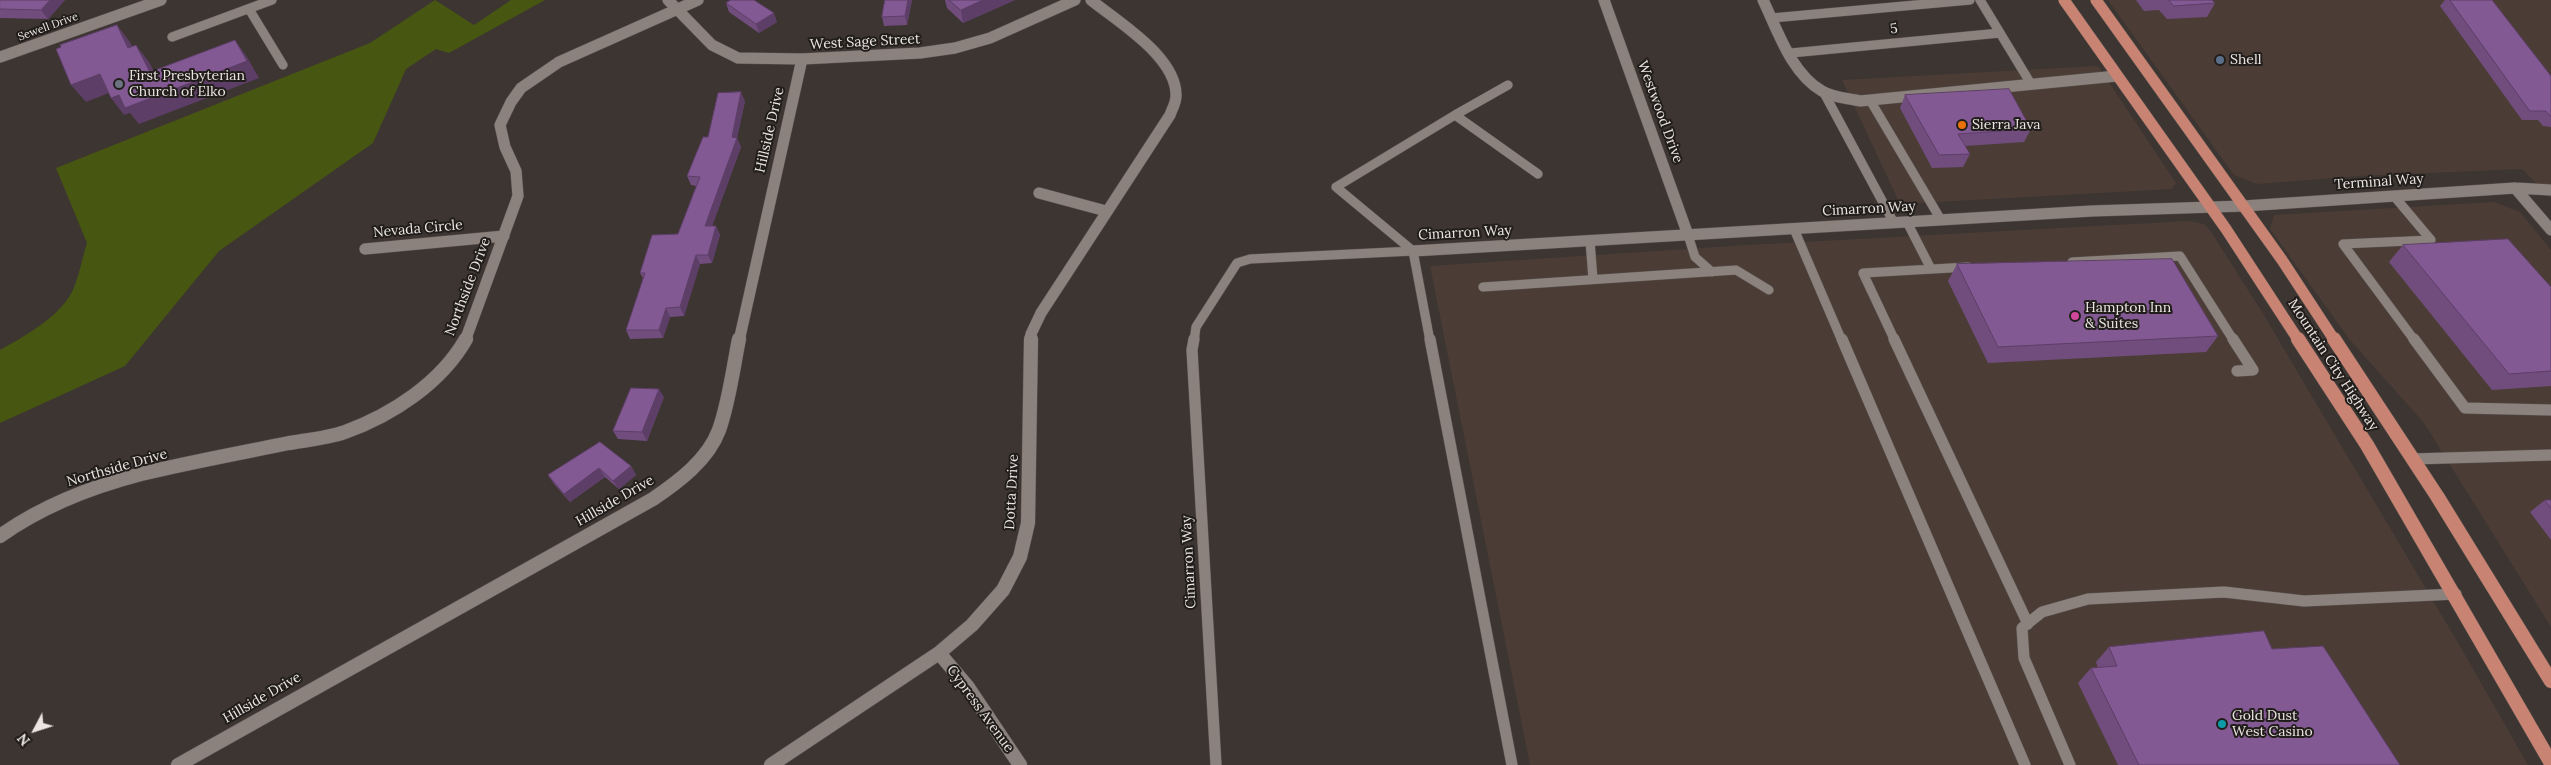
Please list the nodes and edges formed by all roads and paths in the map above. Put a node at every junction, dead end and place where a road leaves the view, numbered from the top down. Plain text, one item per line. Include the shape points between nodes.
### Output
1 (161, 0) edge
2 (272, 0) edge
3 (668, 0) edge
4 (698, 0) edge
5 (1075, 0) edge
6 (1091, 0) edge
7 (1604, 0) edge
8 (1763, 0) edge
9 (1970, 0) edge
10 (1980, 0) edge
11 (2064, 0) edge
12 (2096, 0) edge
13 (248, 8) junction
14 (677, 10) junction
15 (1772, 18) junction
16 (2000, 33) junction
17 (172, 37) dead end
18 (1791, 53) junction
19 (3, 55) edge
20 (802, 60) junction
21 (283, 65) dead end
22 (2117, 76) junction
23 (2031, 84) junction
24 (1508, 85) dead end
25 (1823, 91) junction
26 (1870, 100) junction
27 (1455, 114) junction
28 (1538, 174) dead end
29 (2515, 188) junction
30 (2551, 190) edge
31 (1039, 193) dead end
32 (2394, 196) junction
33 (2209, 205) junction
34 (2244, 206) junction
35 (1106, 212) junction
36 (1941, 220) junction
37 (1906, 222) junction
38 (1894, 223) junction
39 (1794, 229) junction
40 (2551, 230) edge
41 (1688, 235) junction
42 (504, 236) junction
43 (1590, 241) junction
44 (365, 250) dead end
45 (1412, 251) junction
46 (2060, 262) edge
47 (1981, 267) edge
48 (1931, 269) junction
49 (1712, 272) junction
50 (1593, 280) junction
51 (1483, 287) dead end
52 (1769, 290) dead end
53 (2236, 371) dead end
54 (2551, 410) edge
55 (2551, 454) edge
56 (2412, 458) junction
57 (0, 536) edge
58 (2456, 594) junction
59 (2028, 624) junction
60 (939, 653) junction
61 (2551, 681) edge
62 (2551, 763) edge
63 (178, 765) edge
64 (771, 765) edge
65 (1020, 765) edge
66 (1216, 765) edge
67 (1512, 765) edge
68 (2025, 765) edge
69 (2070, 765) edge

1 - 19 street, Sewell Drive
2 - 13 lane
3 - 14 street, West Sage Street
4 - 14 street, Northside Drive
5 - 20 street, West Sage Street via 990,38 955,48
6 - 35 street, Dotta Drive via 1153,50 1173,79 1176,97 1170,115
7 - 41 street, Westwood Drive
8 - 15 street
9 - 15 lane
10 - 16 lane
11 - 22 main road, Mountain City Highway
12 - 34 main road, Mountain City Highway
13 - 17 lane
13 - 21 lane
14 - 20 street, West Sage Street via 712,45 738,58
14 - 42 street, Northside Drive via 559,62 520,88 500,125 505,148 516,171 518,196
15 - 18 street
16 - 18 lane, 5
16 - 23 lane
18 - 25 street via 1812,85
20 - 63 street, Hillside Drive via 719,431 703,459 676,485 653,499
22 - 23 street
22 - 33 main road, Mountain City Highway
23 - 26 street
24 - 27 lane
25 - 26 street via 1860,101
25 - 38 lane
26 - 36 lane
27 - 28 lane
27 - 45 lane via 1336,187
29 - 30 street, Terminal Way
29 - 32 street, Terminal Way
29 - 40 street
31 - 35 street
32 - 34 street, Terminal Way
32 - 54 lane via 2431,240 2343,244 2465,408
33 - 34 street, Terminal Way
33 - 36 street, Cimarron Way
33 - 58 main road, Mountain City Highway via 2367,445
34 - 56 main road, Mountain City Highway
35 - 60 street, Dotta Drive via 1031,334 1028,523 1020,557 1003,590 972,625
36 - 37 street, Cimarron Way
37 - 38 street, Cimarron Way
37 - 48 lane
38 - 39 street, Cimarron Way
39 - 41 street, Cimarron Way
39 - 68 lane
41 - 43 street, Cimarron Way
41 - 49 lane via 1695,257
42 - 44 street, Nevada Circle
42 - 57 street, Northside Drive via 468,336 455,359 432,381 388,412 344,432 141,474 98,487 25,518
43 - 45 street, Cimarron Way
43 - 50 lane
45 - 66 lane, Cimarron Way via 1250,259 1237,263 1196,327 1192,350
45 - 67 lane
46 - 53 lane via 2180,256 2253,370
47 - 48 lane
48 - 59 lane via 1863,273
49 - 50 lane
49 - 52 lane via 1736,270
50 - 51 lane
55 - 56 lane
56 - 61 main road, Mountain City Highway
58 - 59 lane via 2304,601 2224,592 2088,600 2042,612
58 - 62 main road, Mountain City Highway
59 - 69 lane via 2022,628 2024,658
60 - 64 street, Dotta Drive
60 - 65 street, Cypress Avenue via 967,686

